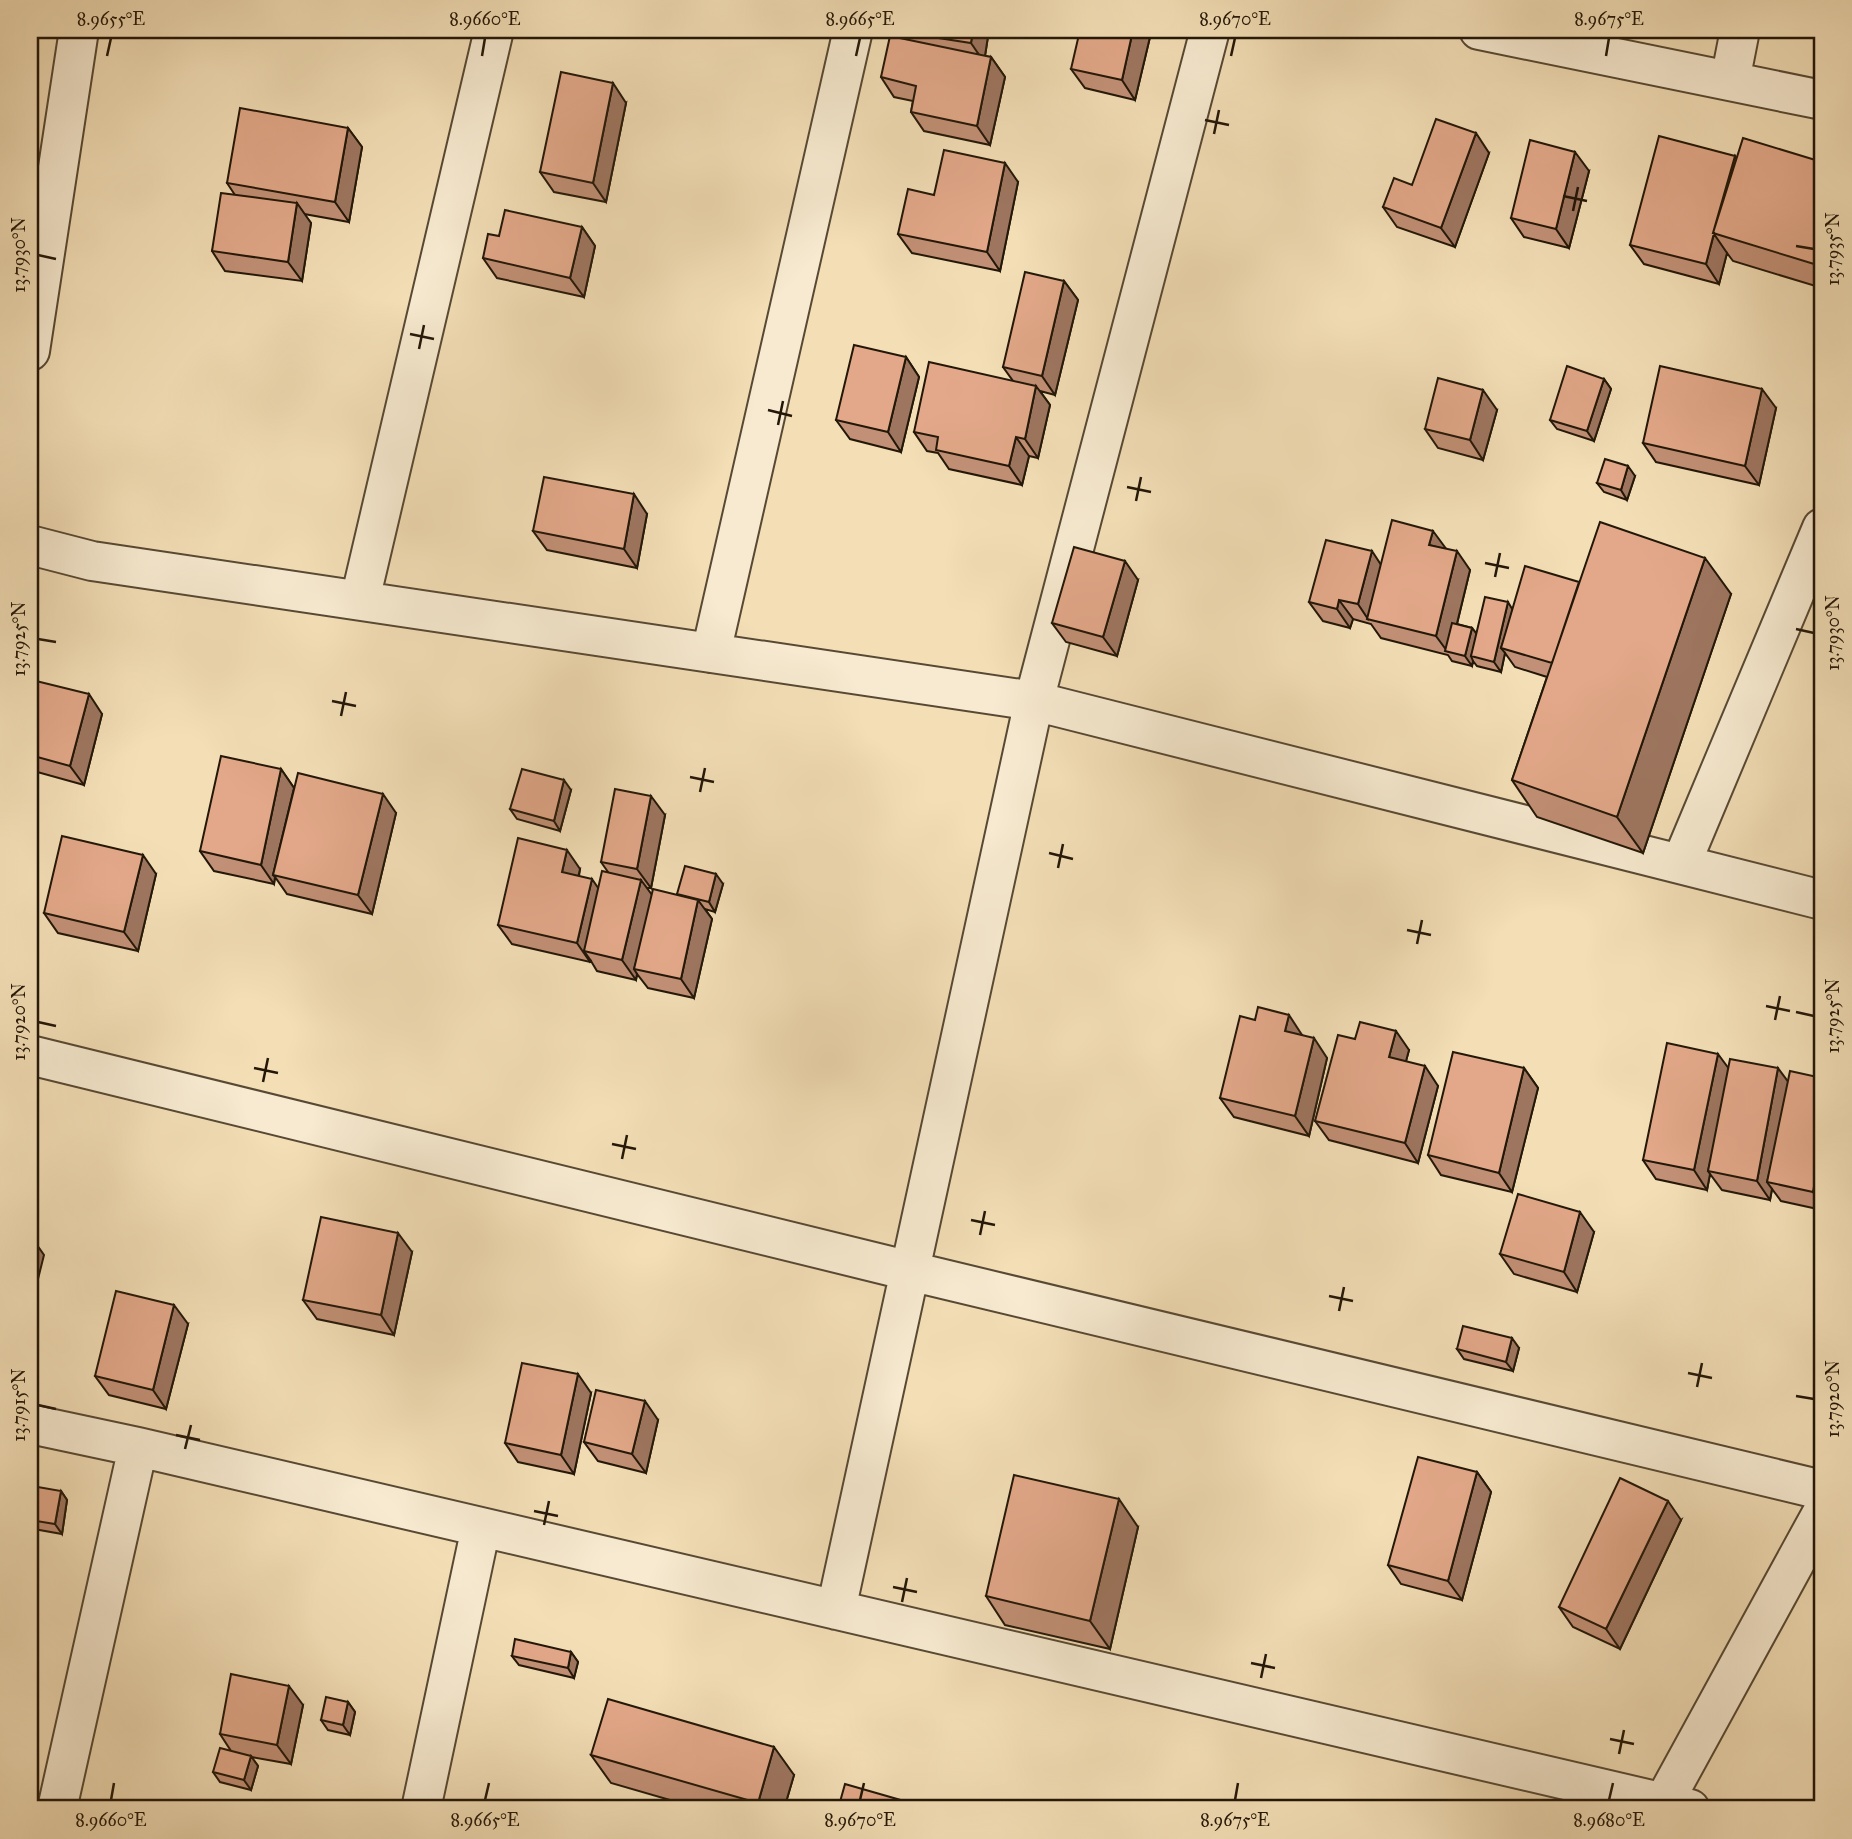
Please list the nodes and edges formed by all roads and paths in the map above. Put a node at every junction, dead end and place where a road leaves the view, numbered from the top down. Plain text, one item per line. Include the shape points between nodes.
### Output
1 (79, 30) edge
2 (494, 30) edge
3 (853, 30) edge
4 (1210, 30) edge
5 (1479, 30) edge
6 (1740, 30) edge
7 (1730, 81) junction
8 (1822, 100) edge
9 (30, 351) edge
10 (1822, 528) edge
11 (30, 545) edge
12 (360, 600) junction
13 (711, 653) junction
14 (1034, 701) junction
15 (1681, 864) junction
16 (1822, 901) edge
17 (30, 1055) edge
18 (910, 1271) junction
19 (30, 1424) edge
20 (138, 1447) junction
21 (1822, 1490) edge
22 (1822, 1513) edge
23 (481, 1527) junction
24 (836, 1610) junction
25 (1671, 1807) edge
26 (57, 1809) edge
27 (421, 1809) edge

1 - 9 street
2 - 12 street
3 - 13 street
4 - 14 street
5 - 7 street
6 - 7 street
7 - 8 street
10 - 15 street
11 - 12 street via 92,561
12 - 13 street
13 - 14 street
14 - 15 street
14 - 18 street
15 - 16 street
17 - 18 street
18 - 21 street
18 - 24 street
19 - 20 street
20 - 23 street
20 - 26 street
22 - 25 street
23 - 24 street
23 - 27 street
24 - 25 street

